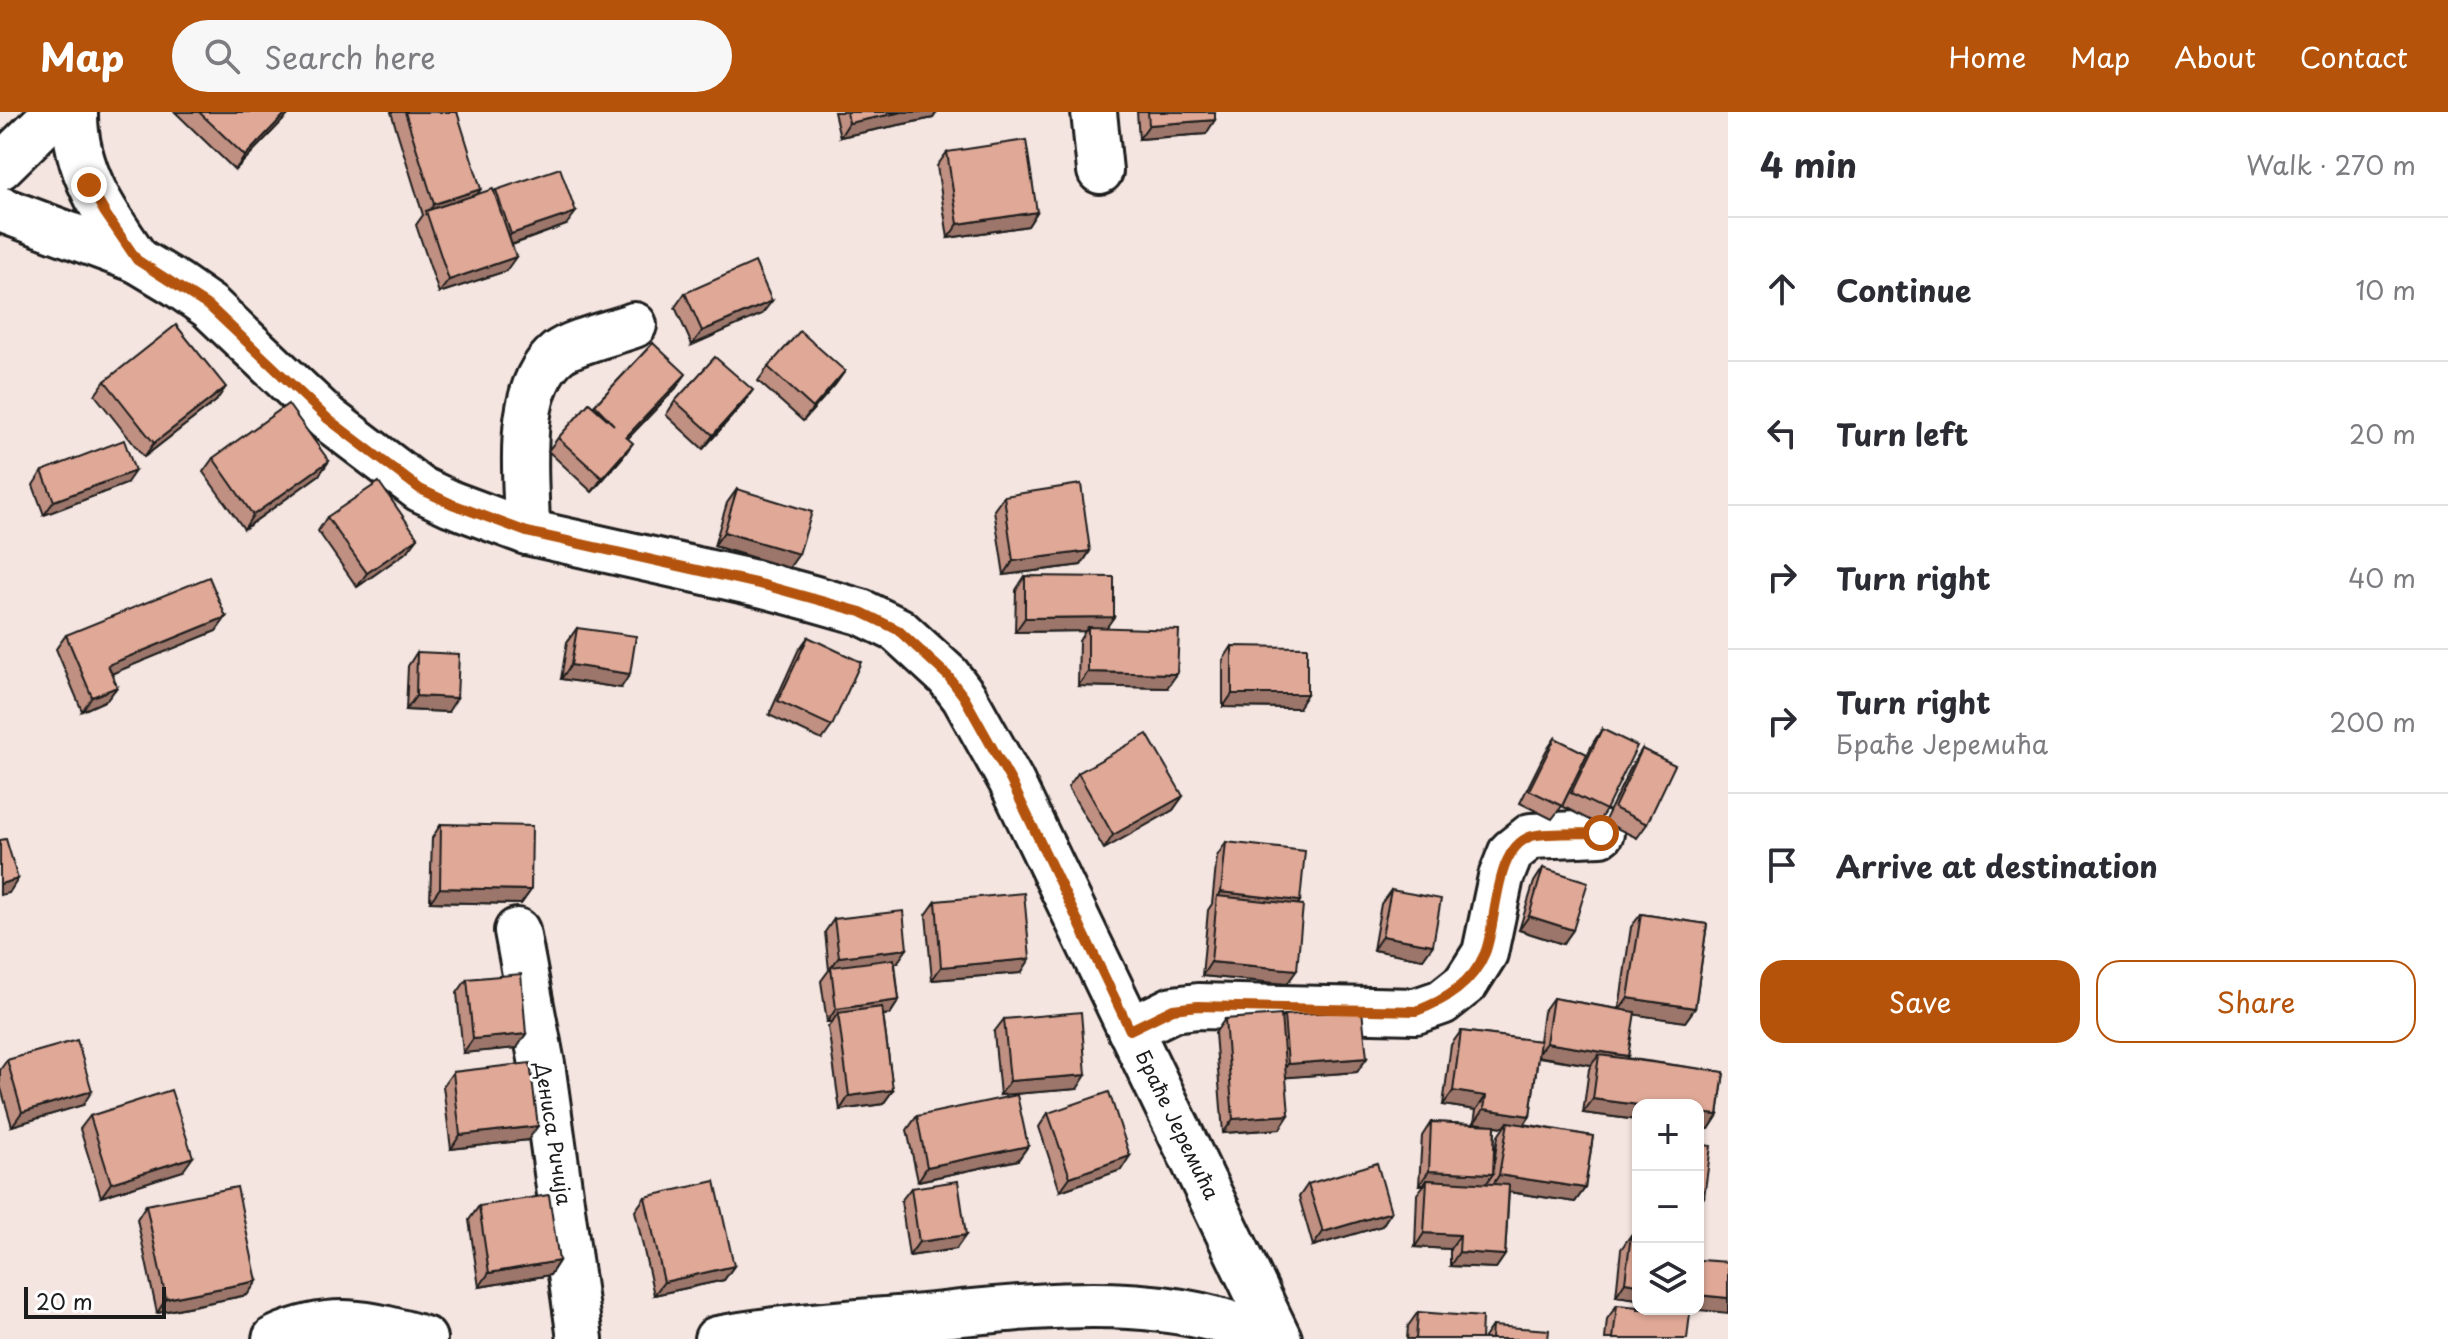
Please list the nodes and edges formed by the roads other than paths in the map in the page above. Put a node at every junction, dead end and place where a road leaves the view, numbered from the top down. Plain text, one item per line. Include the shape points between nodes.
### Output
1 (56, 112) edge
2 (75, 112) edge
3 (1094, 112) edge
4 (0, 167) edge
5 (1100, 171) dead end
6 (0, 209) edge
7 (137, 260) junction
8 (634, 325) dead end
9 (527, 532) junction
10 (1601, 833) edge
11 (517, 931) dead end
12 (1130, 1030) junction
13 (275, 1339) edge
14 (424, 1339) edge
15 (580, 1339) edge
16 (717, 1339) edge
17 (1271, 1339) edge
18 (1279, 1339) edge

1 - 4 street
2 - 7 street, Браће Јеремића via 80,160 89,185
3 - 5 street
6 - 7 street, Браће Јеремића
7 - 9 street, Браће Јеремића via 210,307 328,419 420,489
8 - 9 street via 560,351 542,369 526,429
9 - 12 street, Браће Јеремића via 764,585 861,612 898,630 964,697 1011,781
10 - 12 street via 1531,836 1511,852 1485,953 1466,983 1442,1002 1416,1011 1198,1006 1173,1009
11 - 15 street, Дениса Ричија via 542,1064
12 - 18 street, Браће Јеремића
13 - 14 street via 334,1323 375,1324
16 - 17 street via 868,1321 1096,1304 1190,1314

